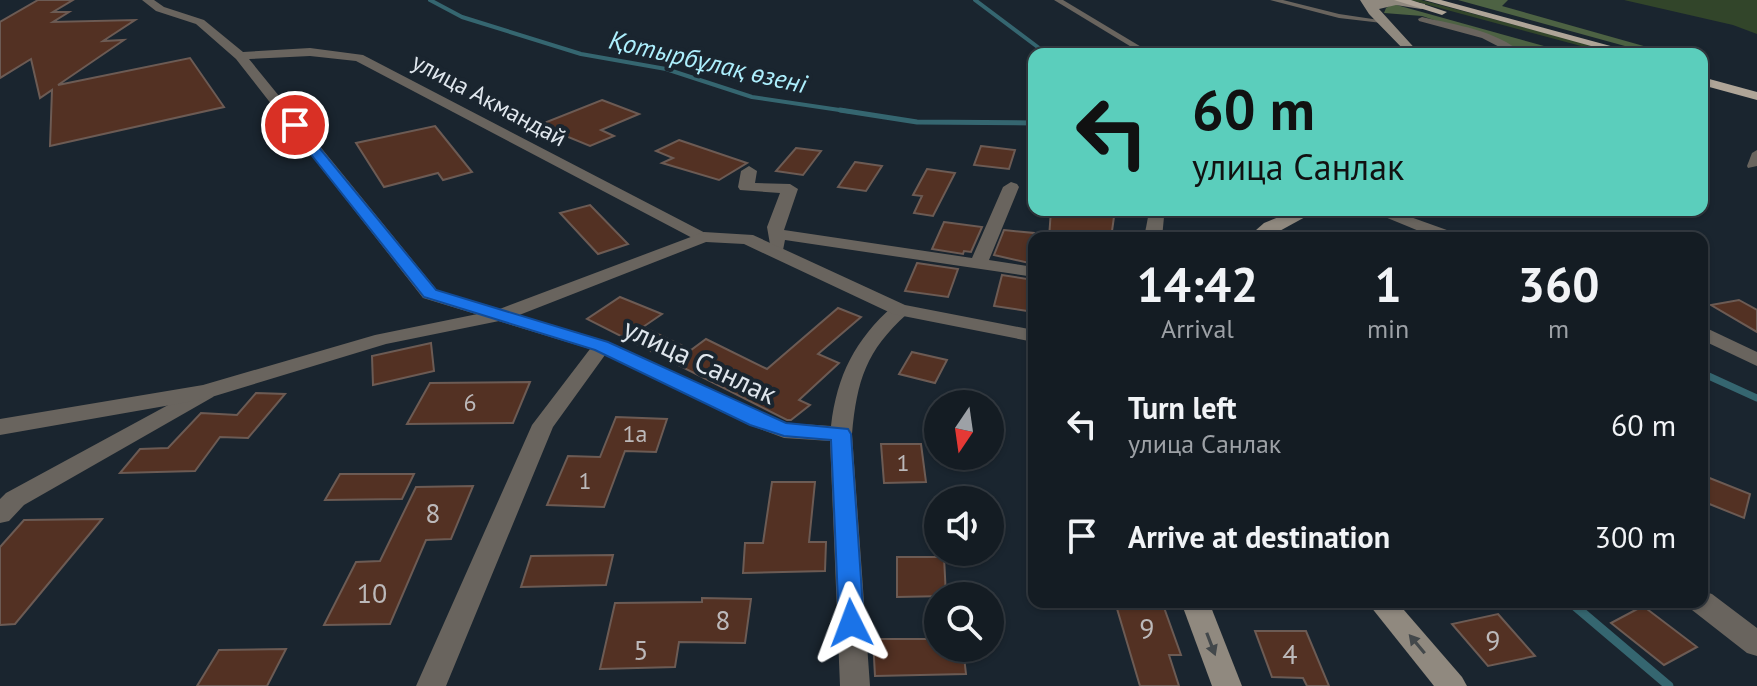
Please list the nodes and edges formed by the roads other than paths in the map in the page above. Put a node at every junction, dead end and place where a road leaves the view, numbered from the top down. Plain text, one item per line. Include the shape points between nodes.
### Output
1 (147, 0) edge
2 (1058, 0) edge
3 (1274, 0) edge
4 (1365, 0) edge
5 (1399, 0) edge
6 (1424, 8) edge
7 (1377, 16) junction
8 (1139, 48) edge
9 (1408, 48) edge
10 (1512, 48) edge
11 (1577, 48) edge
12 (1607, 48) edge
13 (240, 56) junction
14 (1708, 74) edge
15 (1708, 83) edge
16 (1757, 86) edge
17 (1757, 96) edge
18 (1757, 153) edge
19 (1752, 166) dead end
20 (749, 171) dead end
21 (1011, 187) dead end
22 (1296, 216) edge
23 (1392, 216) edge
24 (1156, 217) dead end
25 (1154, 232) edge
26 (1264, 232) edge
27 (1436, 232) edge
28 (778, 234) junction
29 (704, 237) junction
30 (776, 254) junction
31 (979, 263) junction
32 (1028, 271) edge
33 (900, 310) junction
34 (502, 315) junction
35 (1028, 335) edge
36 (1708, 335) edge
37 (602, 346) junction
38 (1757, 360) edge
39 (205, 392) junction
40 (0, 427) edge
41 (841, 434) junction
42 (0, 514) edge
43 (1708, 607) edge
44 (1197, 608) edge
45 (1386, 608) edge
46 (1757, 644) edge
47 (431, 686) edge
48 (855, 686) edge
49 (1227, 686) edge
50 (1452, 686) edge

1 - 13 street, улица Санлак via 200,22
2 - 8 lane
3 - 7 lane via 1339,16
4 - 7 main road
5 - 6 main road
6 - 7 main road via 1387,2 1375,5
6 - 10 lane
6 - 11 main road
6 - 12 main road
7 - 9 main road
13 - 29 street, улица Акмандай via 310,52 359,58
13 - 34 street, улица Санлак via 430,294
14 - 16 main road
15 - 17 main road
18 - 19 lane
20 - 28 street via 746,187 790,189 775,227
21 - 31 street
22 - 26 main road
23 - 27 street
24 - 25 street
28 - 30 street
28 - 31 street
29 - 30 street via 747,239
29 - 34 street
30 - 33 street
31 - 32 street
33 - 35 street
33 - 41 street via 872,333 855,363 845,393
34 - 37 street, улица Санлак
34 - 39 street via 382,339
36 - 38 street
37 - 41 street, улица Санлак via 784,430
37 - 47 street via 543,425
39 - 40 street
39 - 42 street via 15,499
41 - 48 street
43 - 46 street
44 -> 49 main road
50 -> 45 main road

